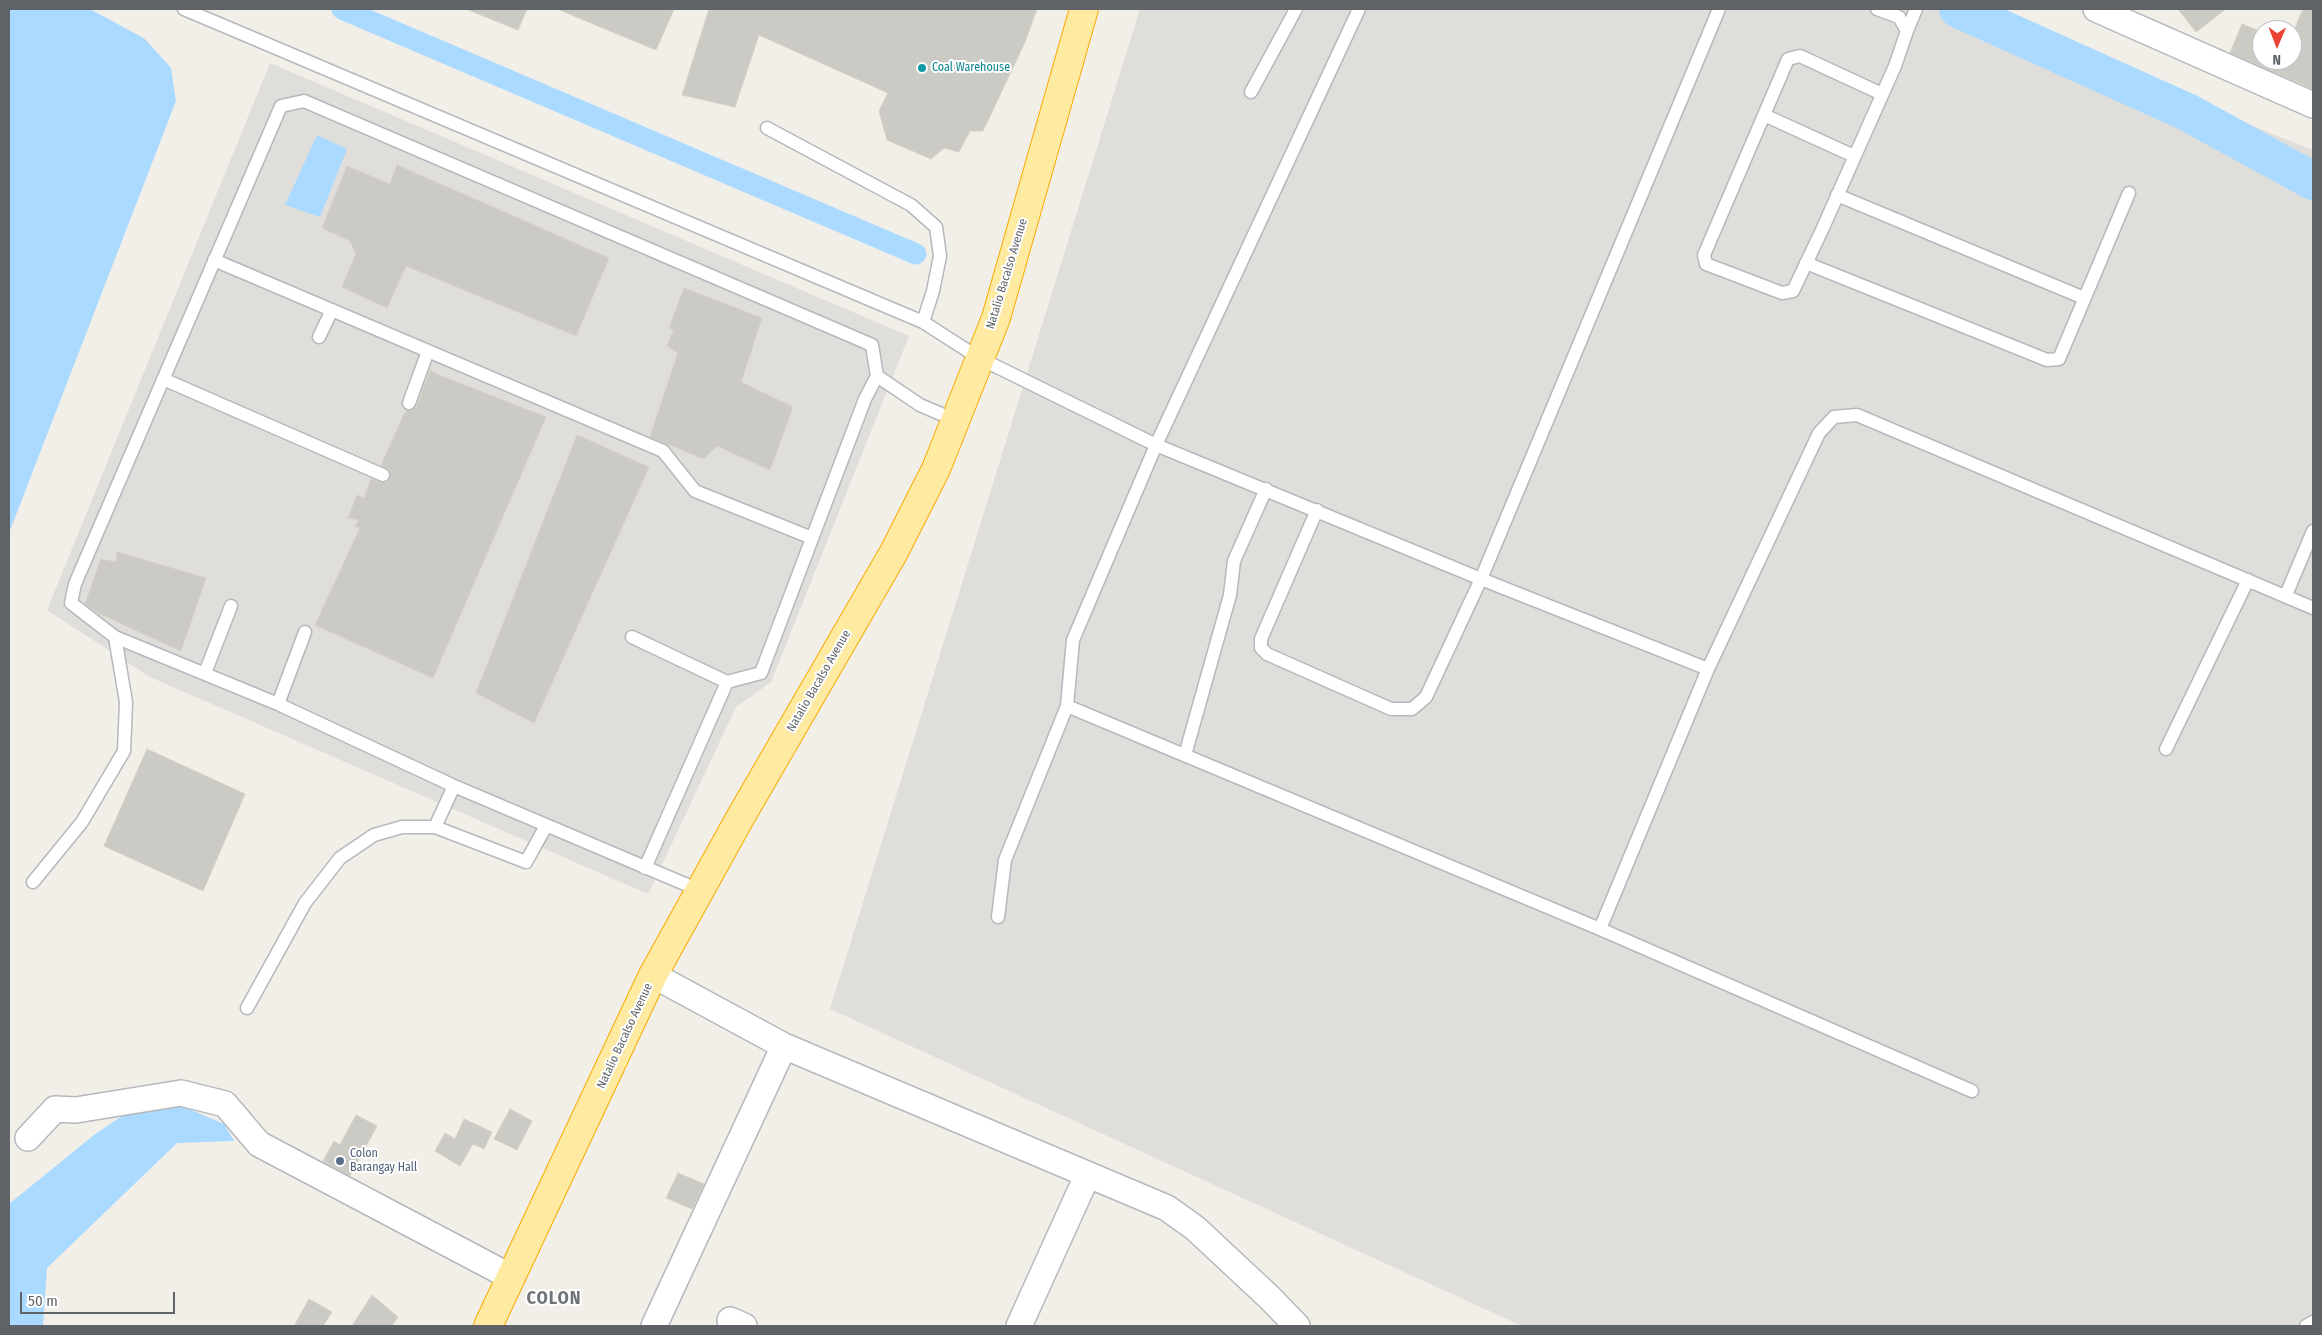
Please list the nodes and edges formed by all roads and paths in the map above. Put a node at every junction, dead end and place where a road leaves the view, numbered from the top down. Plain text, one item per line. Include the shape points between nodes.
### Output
1 (184, 9) edge
2 (1084, 9) edge
3 (1296, 9) edge
4 (1359, 9) edge
5 (1720, 9) edge
6 (1877, 9) edge
7 (2096, 9) edge
8 (1914, 13) edge
9 (1907, 31) junction
10 (1251, 92) dead end
11 (1882, 94) junction
12 (2313, 105) edge
13 (1764, 115) junction
14 (767, 128) dead end
15 (1854, 156) junction
16 (2129, 193) dead end
17 (1837, 195) junction
18 (214, 260) junction
19 (1806, 263) junction
20 (2084, 298) junction
21 (332, 310) junction
22 (923, 322) junction
23 (319, 337) dead end
24 (428, 351) junction
25 (979, 358) junction
26 (877, 376) junction
27 (163, 379) junction
28 (409, 403) dead end
29 (955, 420) junction
30 (1156, 445) junction
31 (383, 475) dead end
32 (1266, 489) junction
33 (1317, 510) junction
34 (2313, 531) edge
35 (812, 538) junction
36 (1481, 579) junction
37 (2248, 580) junction
38 (2286, 595) junction
39 (231, 606) dead end
40 (2313, 608) edge
41 (306, 632) dead end
42 (115, 637) junction
43 (632, 637) dead end
44 (1708, 669) junction
45 (204, 673) junction
46 (726, 682) junction
47 (278, 704) junction
48 (1067, 706) junction
49 (2166, 749) dead end
50 (1185, 755) junction
51 (454, 786) junction
52 (546, 826) junction
53 (435, 828) junction
54 (645, 868) junction
55 (33, 882) dead end
56 (699, 890) junction
57 (998, 917) dead end
58 (1600, 929) junction
59 (653, 975) junction
60 (247, 1008) dead end
61 (784, 1046) junction
62 (1972, 1090) dead end
63 (28, 1138) dead end
64 (1087, 1176) junction
65 (512, 1278) junction
66 (2313, 1322) edge
67 (488, 1326) edge
68 (654, 1326) edge
69 (1018, 1326) edge
70 (1297, 1326) edge
71 (2306, 1326) edge

1 - 22 lane
2 - 25 highway, Natalio Bacalso Avenue via 996,318
3 - 10 lane
4 - 30 lane
5 - 36 lane
6 - 9 lane via 1899,17
7 - 12 street
8 - 9 lane
9 - 11 lane
11 - 13 lane via 1800,56 1788,59
11 - 15 lane
13 - 15 lane
13 - 19 lane via 1704,255 1706,264 1782,293 1793,291
14 - 22 lane via 911,205 936,227 940,256
15 - 17 lane
16 - 20 lane
17 - 19 lane
17 - 20 lane
18 - 21 lane
18 - 26 lane via 281,106 304,101 872,345
18 - 27 lane
19 - 20 lane via 2047,360 2059,359
21 - 23 lane
21 - 24 lane
22 - 25 lane
24 - 28 lane
24 - 35 lane via 663,451 695,491
25 - 29 highway, Natalio Bacalso Avenue
25 - 30 lane
26 - 29 lane via 920,404
26 - 35 lane
27 - 31 lane
27 - 42 lane via 75,584 71,603
29 - 56 highway, Natalio Bacalso Avenue via 936,469 894,552
30 - 32 lane
30 - 48 lane via 1073,640
32 - 33 lane
32 - 50 lane via 1234,561 1230,594
33 - 36 lane
33 - 36 lane via 1261,640 1261,648 1266,654 1392,708 1412,709 1426,697
34 - 38 lane
35 - 46 lane via 761,673
36 - 44 lane
37 - 38 lane
37 - 44 lane via 1857,415 1834,417 1819,433
37 - 49 lane
38 - 40 lane
39 - 45 lane
41 - 47 lane
42 - 45 lane
42 - 55 lane via 126,702 124,751 82,822
43 - 46 lane
44 - 58 lane
45 - 47 lane
46 - 54 lane
47 - 51 lane
48 - 50 lane
48 - 57 lane via 1006,860
50 - 58 lane
51 - 52 lane
51 - 53 lane
52 - 53 lane via 526,862
52 - 54 lane
53 - 60 lane via 402,827 374,835 340,858 304,903
54 - 56 lane
56 - 59 highway, Natalio Bacalso Avenue
58 - 62 lane
59 - 61 street
59 - 65 highway, Natalio Bacalso Avenue
61 - 64 street
61 - 68 street
63 - 65 street via 55,1109 76,1110 181,1093 225,1104 259,1144
64 - 69 street
64 - 70 street via 1167,1208 1195,1228
65 - 67 highway, Natalio Bacalso Avenue
66 - 71 lane

